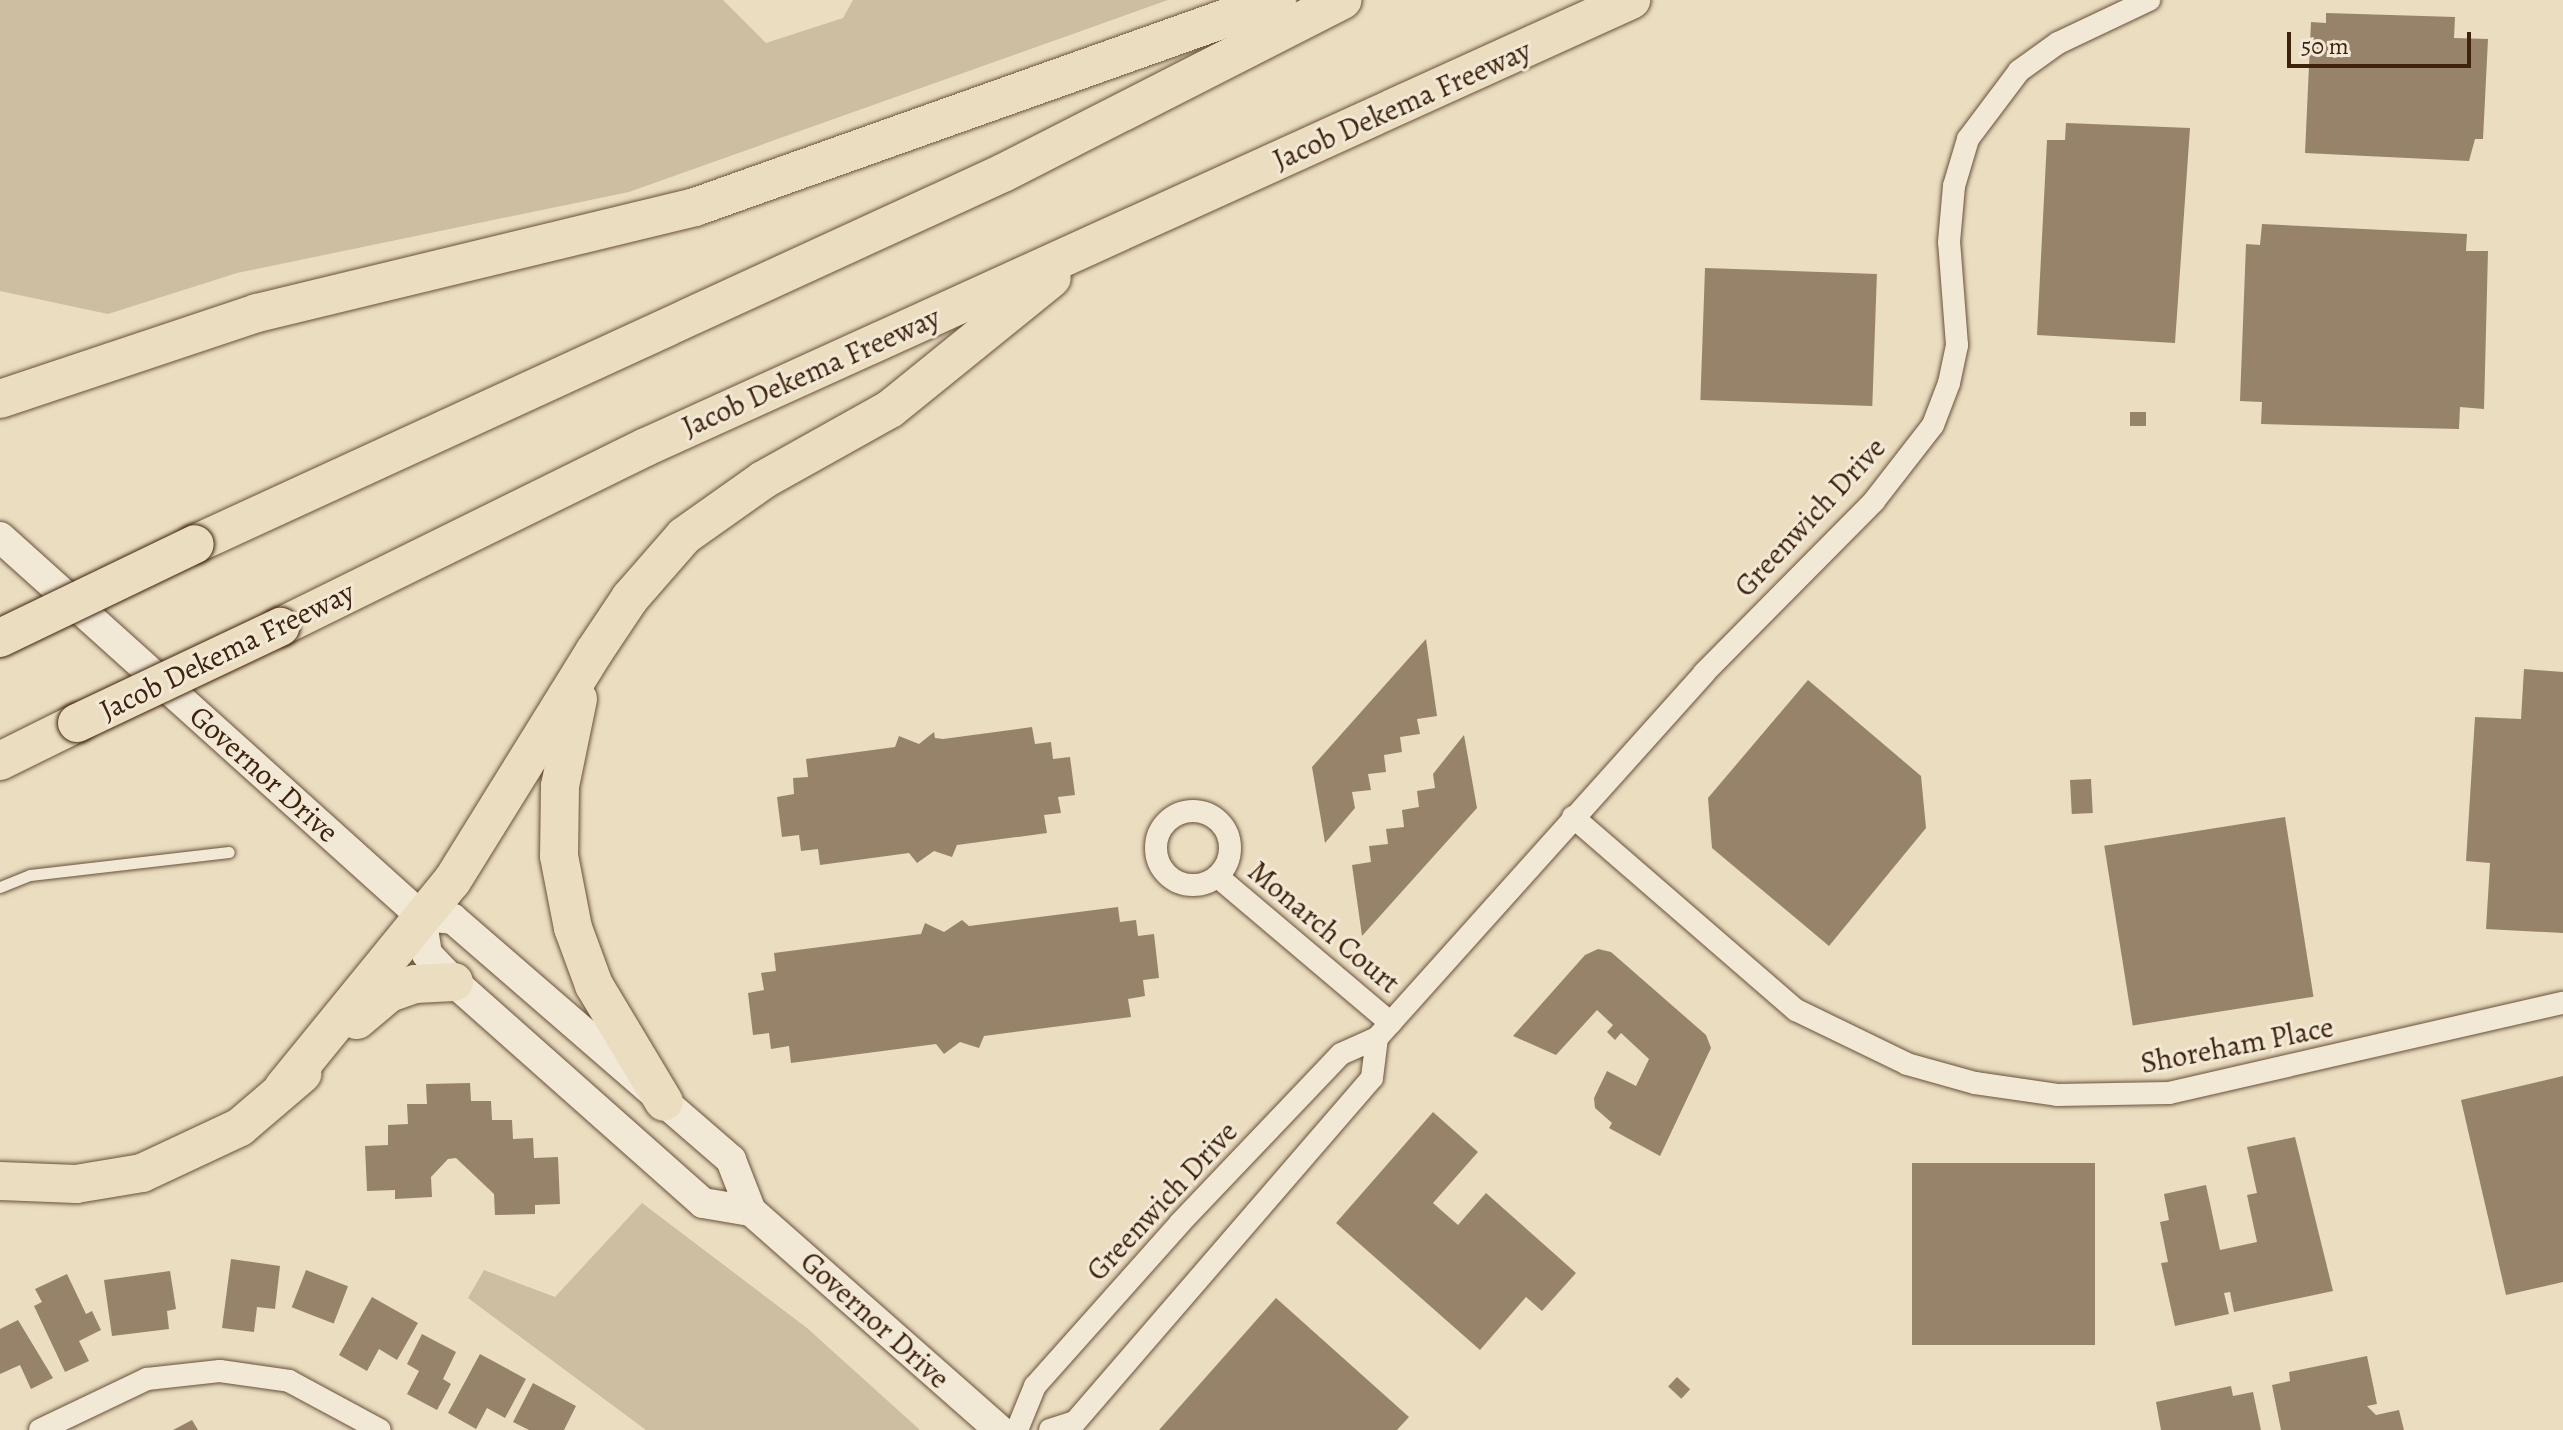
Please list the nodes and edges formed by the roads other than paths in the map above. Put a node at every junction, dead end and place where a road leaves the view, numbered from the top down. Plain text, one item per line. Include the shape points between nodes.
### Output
1 (1277, 0) edge
2 (1343, 0) edge
3 (1631, 0) edge
4 (2149, 0) edge
5 (1094, 244) junction
6 (0, 399) edge
7 (0, 537) edge
8 (0, 638) edge
9 (594, 652) junction
10 (0, 761) edge
11 (1573, 817) junction
12 (229, 852) dead end
13 (1218, 877) dead end
14 (0, 887) edge
15 (421, 916) junction
16 (454, 982) junction
17 (2563, 1003) edge
18 (1384, 1031) junction
19 (283, 1088) junction
20 (664, 1102) junction
21 (0, 1181) edge
22 (751, 1211) junction
23 (40, 1430) edge
24 (380, 1430) edge
25 (999, 1430) edge
26 (1017, 1430) edge
27 (1050, 1430) edge

1 - 6 highway via 695,207 257,313
2 - 8 highway, bridge via 1003,173
3 - 5 highway, Jacob Dekema Freeway
4 - 11 street, Greenwich Drive via 2058,43 2019,71 1992,101 1968,139 1954,186 1949,242 1957,345 1933,425 1874,501 1704,673
5 - 9 highway via 890,409 763,480 684,536 630,598
5 - 10 highway, Jacob Dekema Freeway, bridge via 646,447
7 - 15 main road, Governor Drive
9 - 15 highway via 452,881
9 - 20 highway via 569,724 560,786 559,856 573,928 594,985
11 - 17 street, Shoreham Place via 1796,1010 1907,1064 1975,1083 2057,1095 2169,1093
11 - 18 street, Greenwich Drive
12 - 14 lane via 30,875
13 - 18 street, Monarch Court
15 - 16 main road via 427,954
15 - 19 highway
15 - 20 main road, Governor Drive via 453,919
16 - 19 highway via 415,984 389,993 316,1064
16 - 22 main road via 703,1203
18 - 26 street, Greenwich Drive via 1341,1054 1180,1223 1035,1386
18 - 27 street via 1372,1078 1075,1422
19 - 21 highway via 240,1127 142,1173 76,1184
20 - 22 main road, Governor Drive via 731,1160
22 - 25 main road, Governor Drive
23 - 24 street via 147,1379 220,1371 289,1381

